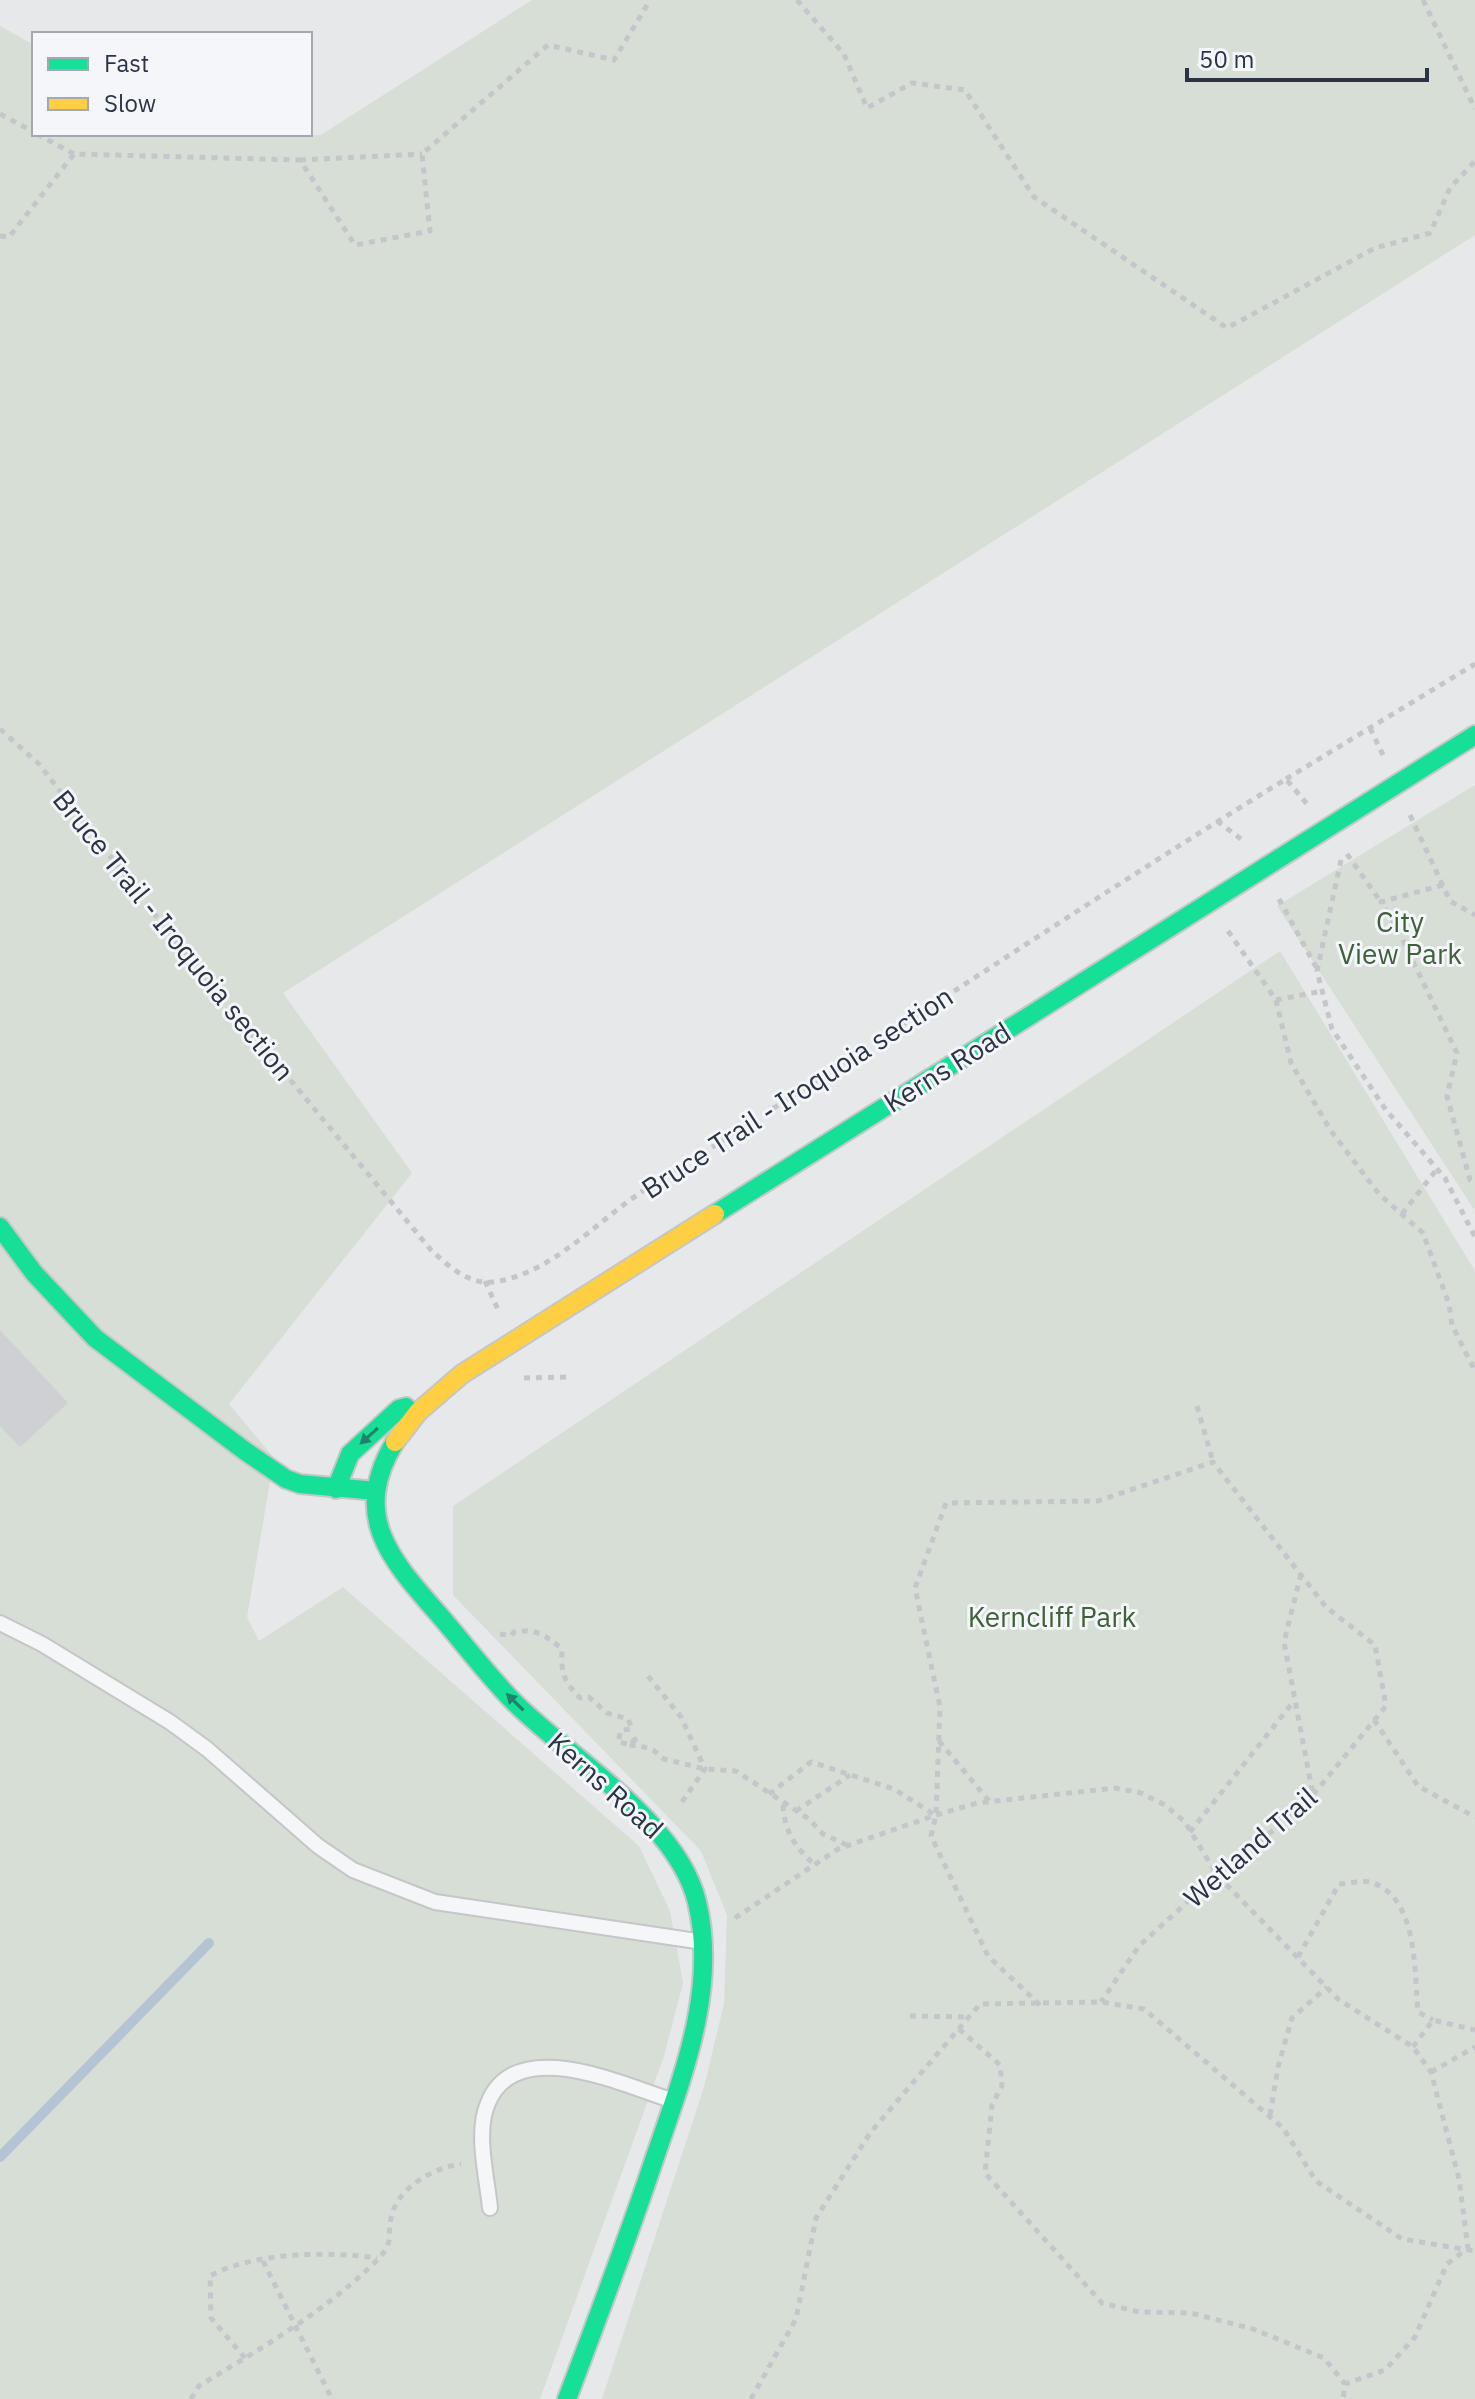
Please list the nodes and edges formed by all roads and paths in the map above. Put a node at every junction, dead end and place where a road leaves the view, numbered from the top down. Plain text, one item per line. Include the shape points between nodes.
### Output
1 (650, 0) edge
2 (797, 0) edge
3 (1423, 0) edge
4 (1475, 109) edge
5 (0, 114) edge
6 (32, 131) edge
7 (41, 136) edge
8 (74, 154) junction
9 (422, 154) junction
10 (300, 160) junction
11 (1475, 161) edge
12 (0, 236) edge
13 (1475, 664) edge
14 (1370, 728) junction
15 (0, 729) edge
16 (1475, 735) edge
17 (1286, 779) junction
18 (1396, 784) junction
19 (1326, 828) junction
20 (1443, 885) junction
21 (1277, 896) dead end
22 (1381, 902) junction
23 (1475, 915) edge
24 (1223, 924) dead end
25 (1317, 971) junction
26 (1322, 991) junction
27 (1276, 1000) junction
28 (1437, 1169) junction
29 (1475, 1185) edge
30 (1402, 1214) junction
31 (0, 1227) edge
32 (1475, 1237) edge
33 (1475, 1371) edge
34 (423, 1404) junction
35 (1197, 1406) dead end
36 (1213, 1462) junction
37 (336, 1489) junction
38 (376, 1491) junction
39 (1301, 1573) junction
40 (0, 1623) edge
41 (527, 1630) dead end
42 (648, 1676) dead end
43 (1295, 1700) junction
44 (1374, 1720) junction
45 (939, 1741) junction
46 (705, 1769) junction
47 (850, 1775) junction
48 (769, 1794) junction
49 (1313, 1795) junction
50 (990, 1801) junction
51 (783, 1804) junction
52 (796, 1811) junction
53 (936, 1815) junction
54 (1475, 1817) edge
55 (1190, 1832) junction
56 (660, 1833) junction
57 (848, 1846) junction
58 (814, 1864) junction
59 (1217, 1875) junction
60 (704, 1942) junction
61 (1298, 1957) junction
62 (1327, 1987) junction
63 (1101, 2002) junction
64 (1040, 2005) junction
65 (910, 2016) dead end
66 (969, 2017) junction
67 (1433, 2020) junction
68 (959, 2029) junction
69 (1475, 2030) edge
70 (1413, 2047) junction
71 (1475, 2047) edge
72 (1431, 2072) junction
73 (674, 2101) junction
74 (1270, 2116) junction
75 (486, 2160) junction
76 (490, 2208) dead end
77 (1468, 2248) junction
78 (1475, 2251) edge
79 (378, 2258) junction
80 (263, 2261) junction
81 (293, 2327) junction
82 (245, 2358) junction
83 (1345, 2384) junction
84 (191, 2399) edge
85 (332, 2399) edge
86 (567, 2399) edge
87 (751, 2399) edge
88 (1343, 2399) edge

1 - 9 path via 614,60 548,45
2 - 11 path via 844,54 867,108 912,83 965,90 1034,197 1227,328 1375,248 1430,233 1450,188
3 - 4 path
5 - 6 path
7 - 8 path
8 - 10 path
8 - 12 path via 9,237
9 - 10 path
9 - 10 path via 430,231 355,245
13 - 14 path, Bruce Trail - Iroquoia section
14 - 17 path, Bruce Trail - Iroquoia section
14 - 18 path
15 - 17 path, Bruce Trail - Iroquoia section via 39,764 173,938 431,1250 454,1272 491,1283 544,1266 611,1211 864,1054 1026,941
16 - 18 street, Kerns Road
17 - 19 path
18 - 19 street, Kerns Road
18 - 20 path
19 - 34 street, Kerns Road via 496,1352
20 - 22 path
20 - 23 path via 1450,901
21 - 25 path
22 - 25 path via 1343,849
22 - 29 path via 1457,1053 1447,1096
24 - 27 path
25 - 26 path
26 - 27 path
26 - 28 path via 1332,1029 1386,1110
27 - 30 path via 1299,1077 1331,1131 1379,1194
28 - 30 path
28 - 32 path
30 - 33 path via 1423,1233 1452,1325
31 - 37 street via 64,1307 130,1368 286,1479
34 -> 37 street, Kerns Road via 399,1409 350,1453 337,1472
34 - 38 street, Kerns Road via 395,1438
35 - 36 path, Wetland Trail
36 - 39 path, Wetland Trail
36 - 45 path via 1098,1501 946,1503 915,1588 940,1707
37 - 38 street
56 -> 38 street, Kerns Road via 515,1703 443,1623 392,1561 376,1521
39 - 43 path via 1284,1642
39 - 44 path, Wetland Trail via 1326,1607 1375,1645 1386,1706
40 - 60 lane via 170,1722 353,1870 435,1902
41 - 46 path via 544,1633 562,1649 565,1683 580,1698 589,1697 607,1713 628,1719 632,1729 621,1730 618,1742 627,1744 639,1737 628,1746
42 - 46 path via 681,1717
43 - 49 path
43 - 55 path
44 - 49 path, Wetland Trail
44 - 54 path via 1418,1786
45 - 50 path
45 - 53 path
46 - 48 path via 736,1771
46 - 56 path
47 - 48 path via 811,1762
47 - 52 path
47 - 53 path via 894,1789
48 - 51 path
49 - 59 path, Wetland Trail
50 - 53 path
50 - 55 path via 1115,1788 1165,1805
51 - 52 path
51 - 58 path via 785,1829
52 - 57 path via 823,1834
53 - 57 path
53 - 64 path via 931,1836 988,1956
55 - 59 path
56 - 60 street, Kerns Road via 688,1873
57 - 58 path
58 - 60 path
59 - 61 path
59 - 63 path, Wetland Trail via 1139,1946
60 - 73 street, Kerns Road via 694,2041
61 - 62 path
61 - 67 path via 1339,1884 1370,1882 1395,1899 1409,1929 1418,2012
62 - 70 path
62 - 74 path via 1292,2018
63 - 64 path
63 - 74 path via 1144,2009
64 - 66 path via 980,2004
65 - 66 path
66 - 68 path
67 - 69 path
67 - 70 path
68 - 83 path via 1000,2065 1002,2086 992,2105 985,2173 1102,2303 1139,2312 1191,2313 1253,2329 1324,2358
68 - 87 path via 870,2133 816,2218 796,2319
70 - 72 path
71 - 72 path
72 - 77 path via 1459,2179
73 - 75 lane via 576,2070 533,2066 506,2079 488,2102
73 - 86 street, Kerns Road
74 - 77 path via 1328,2190 1402,2239
75 - 76 lane
75 - 79 path via 443,2166 409,2188 393,2211 392,2241
77 - 78 path
77 - 83 path via 1447,2264 1415,2337 1385,2370
79 - 80 path via 337,2252
79 - 81 path
80 - 81 path
80 - 82 path via 229,2265 210,2276 211,2318
81 - 82 path
81 - 85 path
82 - 84 path via 199,2386
83 - 88 path

